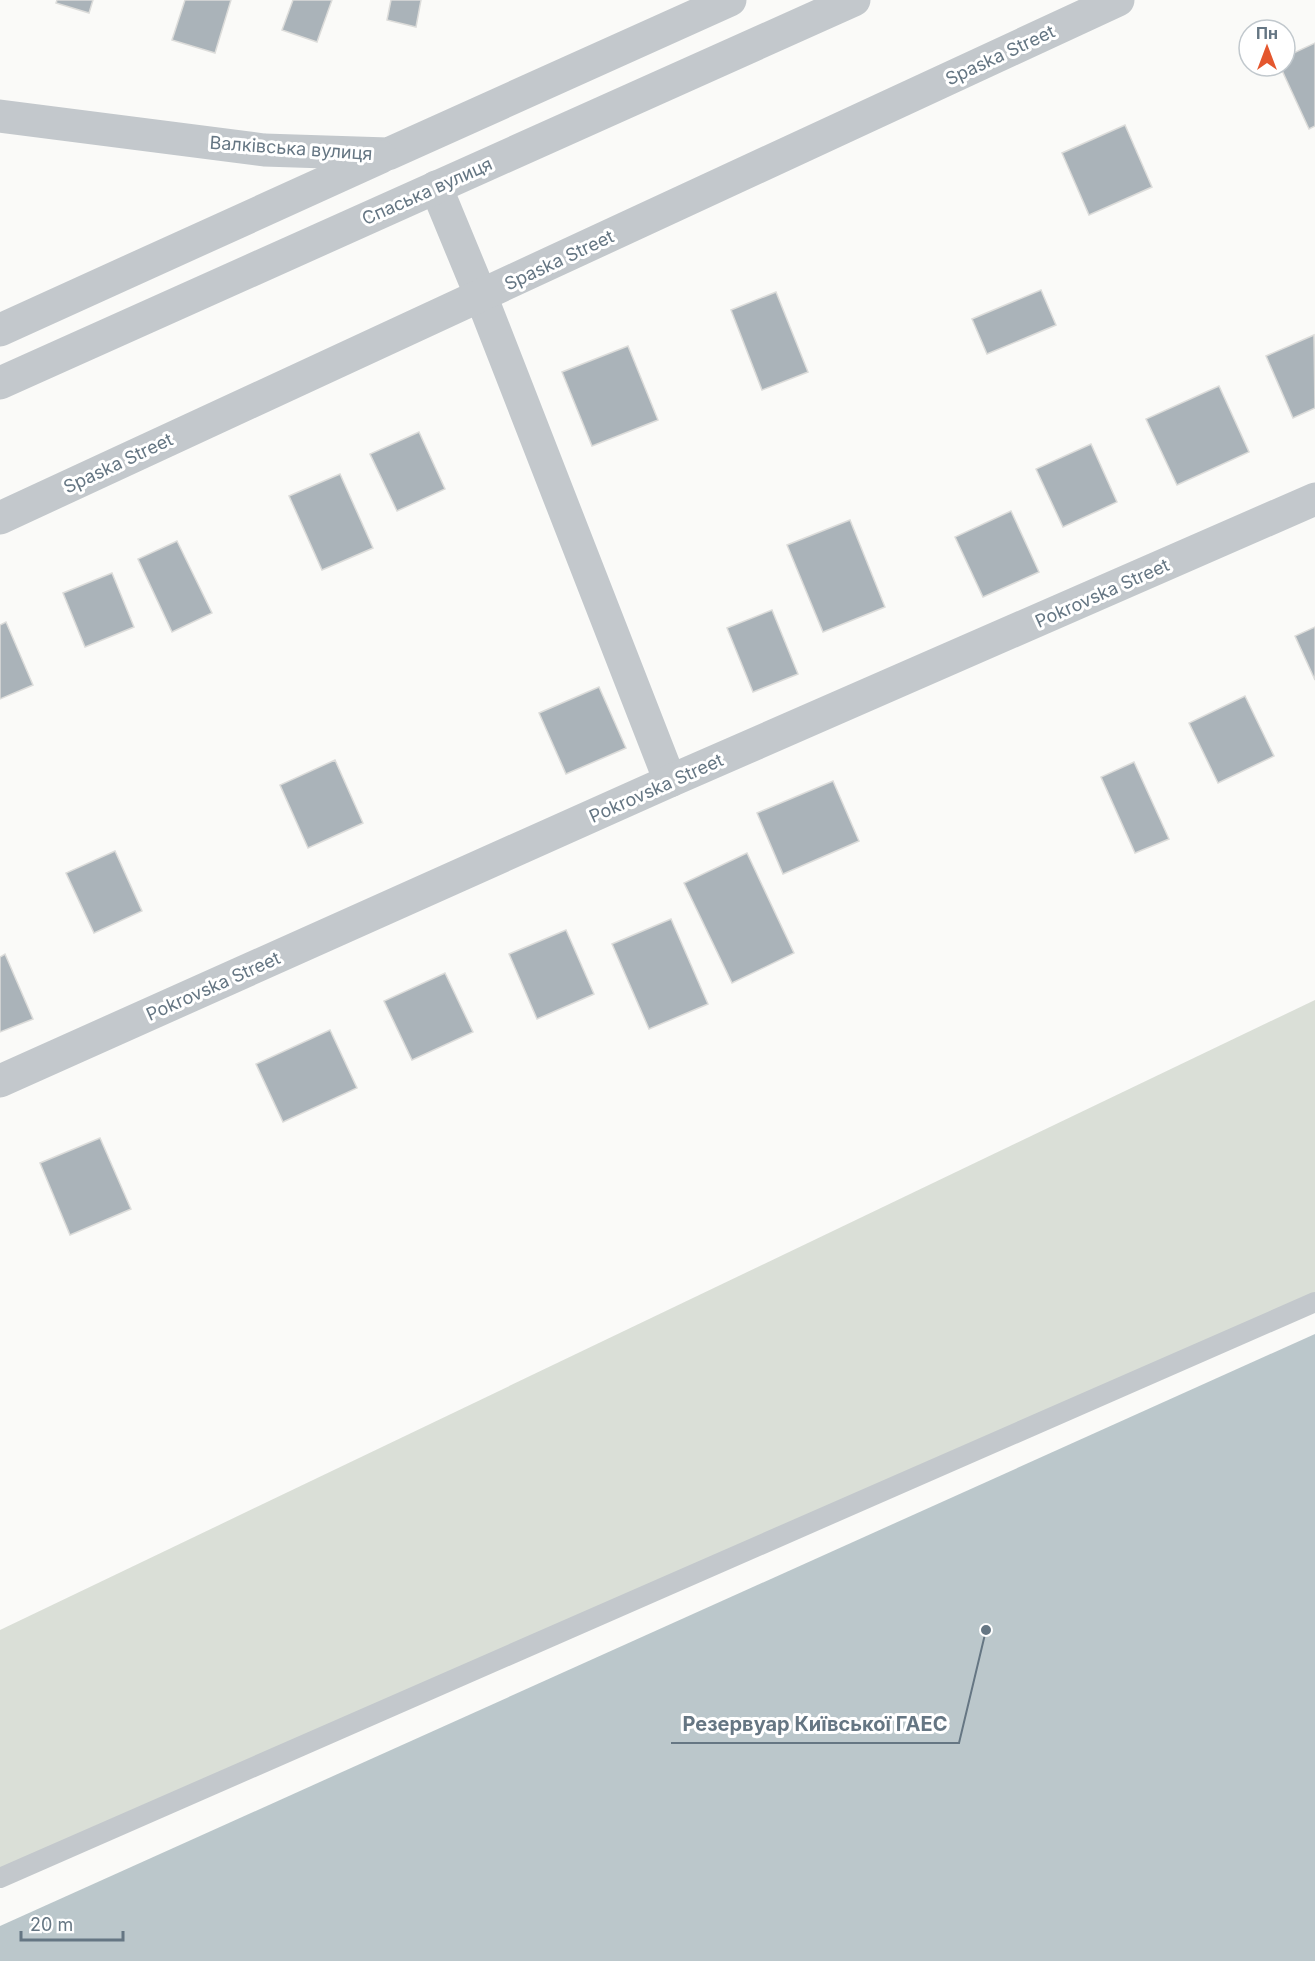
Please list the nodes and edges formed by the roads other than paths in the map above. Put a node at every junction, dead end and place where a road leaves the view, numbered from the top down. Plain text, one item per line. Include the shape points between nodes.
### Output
1 (730, 0) edge
2 (854, 0) edge
3 (1118, 0) edge
4 (0, 116) edge
5 (388, 154) junction
6 (436, 187) junction
7 (481, 296) junction
8 (0, 330) edge
9 (0, 383) edge
10 (1315, 499) edge
11 (0, 518) edge
12 (669, 781) junction
13 (0, 1081) edge
14 (1315, 1302) edge
15 (0, 1878) edge

1 - 5 street, Валківська вулиця
2 - 6 street, Спаська вулиця
3 - 7 street, Spaska Street
4 - 5 street, Валківська вулиця via 264,150
5 - 8 street
6 - 7 street
6 - 9 street, Спаська вулиця
7 - 11 street, Spaska Street
7 - 12 street
10 - 12 street, Pokrovska Street
12 - 13 street, Pokrovska Street
14 - 15 lane

